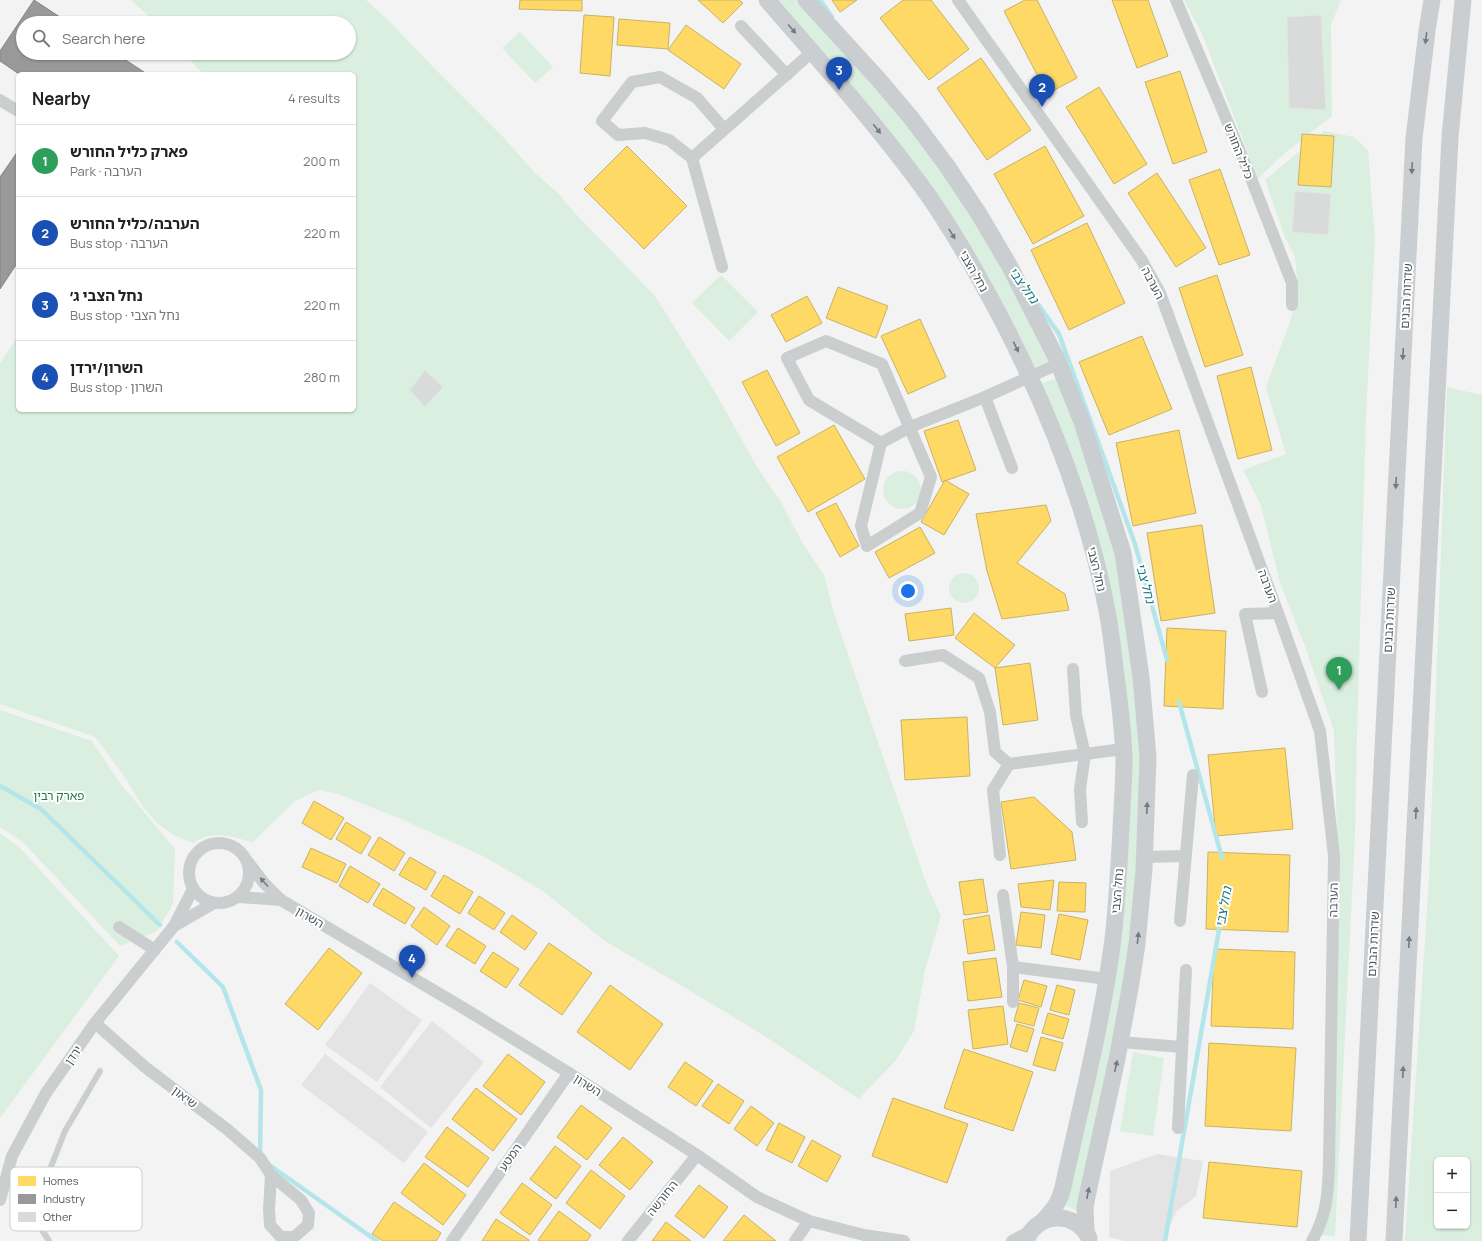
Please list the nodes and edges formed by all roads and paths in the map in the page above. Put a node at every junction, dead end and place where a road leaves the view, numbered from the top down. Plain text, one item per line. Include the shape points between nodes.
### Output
1 (767, 0) edge
2 (806, 0) edge
3 (958, 0) edge
4 (1176, 0) edge
5 (1432, 0) edge
6 (1463, 0) edge
7 (741, 26) dead end
8 (812, 52) junction
9 (787, 75) junction
10 (0, 100) edge
11 (16, 110) edge
12 (724, 129) junction
13 (692, 158) junction
14 (722, 267) dead end
15 (1292, 305) dead end
16 (1058, 364) junction
17 (1029, 377) junction
18 (985, 397) junction
19 (910, 427) junction
20 (881, 443) junction
21 (1012, 468) dead end
22 (1278, 613) junction
23 (905, 661) dead end
24 (1073, 669) dead end
25 (1262, 692) dead end
26 (1123, 750) junction
27 (1085, 754) junction
28 (1009, 764) junction
29 (1193, 775) dead end
30 (1082, 822) dead end
31 (1000, 854) dead end
32 (1184, 856) junction
33 (1144, 857) junction
34 (248, 862) junction
35 (193, 889) junction
36 (1003, 894) dead end
37 (239, 897) junction
38 (281, 900) junction
39 (214, 903) junction
40 (1180, 921) dead end
41 (174, 926) junction
42 (119, 927) dead end
43 (155, 950) junction
44 (1013, 967) junction
45 (1186, 970) dead end
46 (1107, 979) junction
47 (1013, 1002) dead end
48 (95, 1023) junction
49 (1121, 1042) junction
50 (1181, 1047) junction
51 (100, 1071) dead end
52 (569, 1073) junction
53 (1178, 1128) dead end
54 (697, 1155) junction
55 (51, 1167) edge
56 (271, 1174) junction
57 (0, 1200) edge
58 (809, 1222) junction
59 (43, 1231) edge
60 (1034, 1231) edge
61 (1088, 1236) edge
62 (49, 1241) edge
63 (452, 1241) edge
64 (628, 1241) edge
65 (796, 1241) edge
66 (904, 1241) edge
67 (1012, 1241) edge
68 (1312, 1241) edge
69 (1358, 1241) edge
70 (1394, 1241) edge

1 -> 8 street, נחל הצבי
2 - 16 street, נחל הצבי via 912,119 947,166 1009,265
3 - 22 street, הערבה via 1141,259 1160,293
4 - 15 street, כליל החורש via 1292,284
5 -> 69 street, שדרות הבנים via 1414,138
70 -> 6 street via 1450,137
7 - 9 street
8 - 9 street
8 -> 17 street, נחל הצבי via 922,187 983,284
9 - 12 street
10 - 11 street
12 - 13 street
12 - 13 street via 697,98 660,77 632,82 602,121 618,135 645,133 669,140
13 - 14 street
16 - 17 street
33 -> 16 street, נחל הצבי via 1148,757 1141,677 1123,553 1082,422
17 - 18 street
17 - 26 street, נחל הצבי via 1053,429 1083,516 1094,557 1108,615
18 - 19 street
18 - 21 street
19 - 20 street
19 - 20 street via 931,477 920,513 867,546 861,526
19 - 20 street via 882,364 826,340 787,358 809,400
22 - 25 street via 1245,614
22 - 68 street, הערבה via 1320,731 1334,856 1329,1189 1326,1208
23 - 28 street via 943,655 979,678 990,712 996,752
24 - 27 street via 1076,715
26 - 27 street
26 - 46 street, נחל הצבי via 1119,876
27 - 28 street
27 - 30 street via 1080,789
28 - 31 street via 993,790
29 - 32 street
32 - 33 street
32 - 40 street
49 -> 33 street, נחל הצבי via 1137,944
34 - 35 street via 236,847 216,842 207,845 198,850 189,867 188,875
34 - 37 street via 248,882
38 -> 34 street, השרון
35 - 39 street via 199,896
35 - 41 street, ירדן
36 - 44 street
37 - 38 street, השרון
37 - 39 street via 223,903
38 - 52 street, השרון
39 - 41 street, ירדן
41 - 43 street, ירדן
42 - 43 street
43 - 48 street, ירדן
44 - 46 street
44 - 47 street
45 - 50 street
46 - 60 street, נחל הצבי via 1092,1061 1060,1199
48 - 56 street, שיאון via 145,1067 228,1130 260,1158
48 - 57 street, ירדן via 46,1093 12,1156
49 - 50 street
61 -> 49 street, נחל הצבי via 1085,1207
50 - 53 street
51 - 55 lane via 65,1131
52 - 54 street, השרון
52 - 63 street, המטע
54 - 58 street, השרון via 757,1196
54 - 64 street, החורשה
56 - 56 street, שיאון via 270,1224 281,1237 294,1237 308,1225 310,1213 301,1200
58 - 65 street
58 - 66 street, השרון via 864,1236
59 - 62 lane
60 - 61 street via 1053,1218 1068,1219 1078,1224
60 - 67 street

